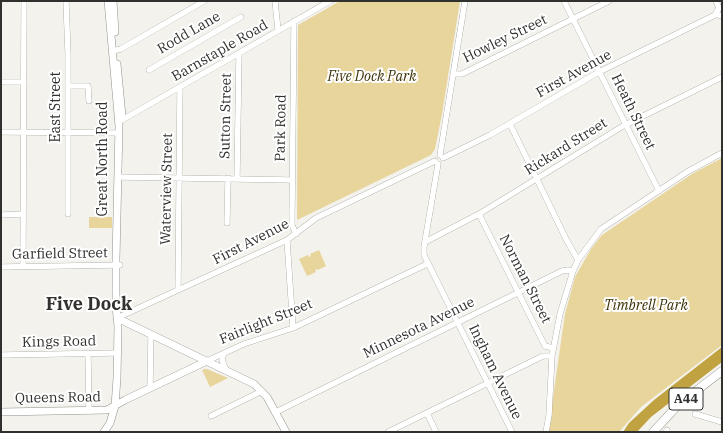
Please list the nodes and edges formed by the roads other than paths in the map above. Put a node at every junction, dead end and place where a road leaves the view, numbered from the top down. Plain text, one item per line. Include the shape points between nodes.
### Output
1 (24, 1) edge
2 (66, 1) edge
3 (108, 1) edge
4 (112, 1) edge
5 (204, 1) edge
6 (274, 1) edge
7 (330, 1) edge
8 (465, 1) edge
9 (564, 1) edge
10 (609, 1) edge
11 (716, 1) edge
12 (720, 8) edge
13 (719, 15) edge
14 (241, 17) dead end
15 (573, 19) junction
16 (294, 21) junction
17 (278, 30) junction
18 (114, 50) junction
19 (239, 54) junction
20 (149, 70) dead end
21 (600, 72) junction
22 (453, 74) junction
23 (722, 77) edge
24 (1, 82) edge
25 (24, 82) junction
26 (68, 86) junction
27 (180, 87) junction
28 (89, 101) dead end
29 (122, 120) junction
30 (510, 124) junction
31 (626, 125) junction
32 (1, 132) edge
33 (68, 132) junction
34 (24, 133) junction
35 (118, 133) junction
36 (722, 153) edge
37 (442, 156) junction
38 (437, 162) junction
39 (119, 177) junction
40 (180, 178) junction
41 (228, 178) junction
42 (237, 178) junction
43 (537, 179) junction
44 (292, 180) junction
45 (659, 190) junction
46 (1, 214) edge
47 (23, 214) junction
48 (68, 214) dead end
49 (479, 214) junction
50 (227, 224) dead end
51 (296, 234) junction
52 (287, 240) junction
53 (425, 242) junction
54 (578, 260) junction
55 (427, 264) junction
56 (118, 265) junction
57 (23, 266) junction
58 (1, 267) edge
59 (573, 271) junction
60 (178, 290) junction
61 (518, 292) junction
62 (117, 318) junction
63 (458, 322) junction
64 (293, 328) junction
65 (151, 334) junction
66 (553, 348) junction
67 (88, 353) junction
68 (118, 353) junction
69 (224, 353) junction
70 (1, 355) edge
71 (552, 356) junction
72 (207, 361) junction
73 (226, 370) junction
74 (722, 371) edge
75 (722, 377) edge
76 (487, 383) junction
77 (150, 388) junction
78 (262, 391) junction
79 (115, 406) junction
80 (89, 411) junction
81 (1, 412) edge
82 (276, 412) junction
83 (427, 413) junction
84 (695, 414) dead end
85 (211, 416) dead end
86 (722, 422) edge
87 (664, 431) edge
88 (104, 432) edge
89 (286, 432) edge
90 (388, 432) edge
91 (436, 432) edge
92 (512, 432) edge
93 (546, 432) edge
94 (653, 432) edge

1 - 25 street
2 - 26 street, East Street
3 - 18 main road, Great North Road
4 - 18 main road, Great North Road
5 - 18 street via 121,49
6 - 17 street
7 - 16 street, Barnstaple Road
8 - 22 street
9 - 15 street, Heath Street
10 - 15 street, Howley Street
11 - 12 street
12 - 13 street via 717,10
13 - 21 street, First Avenue
14 - 20 street, Rodd Lane
15 - 21 street, Heath Street
15 - 22 street, Howley Street via 462,74
16 - 17 street, Barnstaple Road
16 - 44 street, Park Road
17 - 19 street, Barnstaple Road
18 - 29 main road, Great North Road
18 - 35 main road, Great North Road
19 - 27 street, Barnstaple Road
19 - 42 street, Sutton Street
21 - 30 street, First Avenue
21 - 31 street, Heath Street
22 - 37 street
23 - 31 street, Rickard Street
24 - 25 street
25 - 34 street
26 - 28 street via 88,86
26 - 33 street, East Street
27 - 29 street, Barnstaple Road
27 - 40 street, Waterview Street
29 - 39 main road, Great North Road
30 - 37 street, First Avenue
30 - 43 street
31 - 43 street, Rickard Street
31 - 45 street, Heath Street
32 - 34 street
33 - 34 street
33 - 35 street
33 - 48 street, East Street
34 - 47 street
35 - 39 main road, Great North Road
36 - 45 street
37 - 38 street via 436,156
38 - 51 street, First Avenue via 321,215
38 - 53 street, Ingham Avenue
39 - 40 street
39 - 56 main road, Great North Road
40 - 41 street
40 - 60 street, Waterview Street
41 - 42 street
41 - 50 street
42 - 44 street
43 - 49 street, Rickard Street
43 - 54 street
44 - 51 street, Park Road via 292,225
45 - 54 street via 599,231
46 - 47 street
47 - 57 street
49 - 53 street, Rickard Street
49 - 61 street, Norman Street
51 - 52 street, First Avenue
52 - 60 street, First Avenue
52 - 64 street
53 - 55 street, Ingham Avenue via 424,255
54 - 59 street
55 - 63 street, Ingham Avenue
55 - 64 street, Fairlight Street
56 - 57 street, Garfield Street
56 - 62 main road, Great North Road
57 - 58 street, Garfield Street
59 - 61 street, Minnesota Avenue via 562,271
59 - 66 street
60 - 62 street, First Avenue
61 - 63 street, Minnesota Avenue
61 - 66 street, Norman Street via 545,346
62 - 65 main road
62 - 68 main road, Great North Road
63 - 76 street, Ingham Avenue
63 - 82 street, Minnesota Avenue
64 - 69 street, Fairlight Street
65 - 72 main road
65 - 77 street
66 - 71 street
67 - 68 street, Kings Road
67 - 70 street, Kings Road
67 - 80 street
68 - 79 main road, Great North Road
69 - 72 street, Fairlight Street
69 - 73 street via 222,360
71 - 76 street via 543,356
71 - 93 street
72 - 73 main road
72 - 77 main road, Fairlight Street
73 - 78 main road via 248,380
74 - 94 highway, A44 via 679,404
75 - 87 highway, A44 via 682,409
76 - 83 street
76 - 92 street, Ingham Avenue
77 - 79 main road, Fairlight Street
78 - 82 main road
78 - 85 street
79 - 80 main road, Queens Road via 105,411
79 - 88 main road, Great North Road via 112,419
80 - 81 main road, Queens Road
82 - 89 main road
83 - 90 street
83 - 91 street
84 - 86 street

